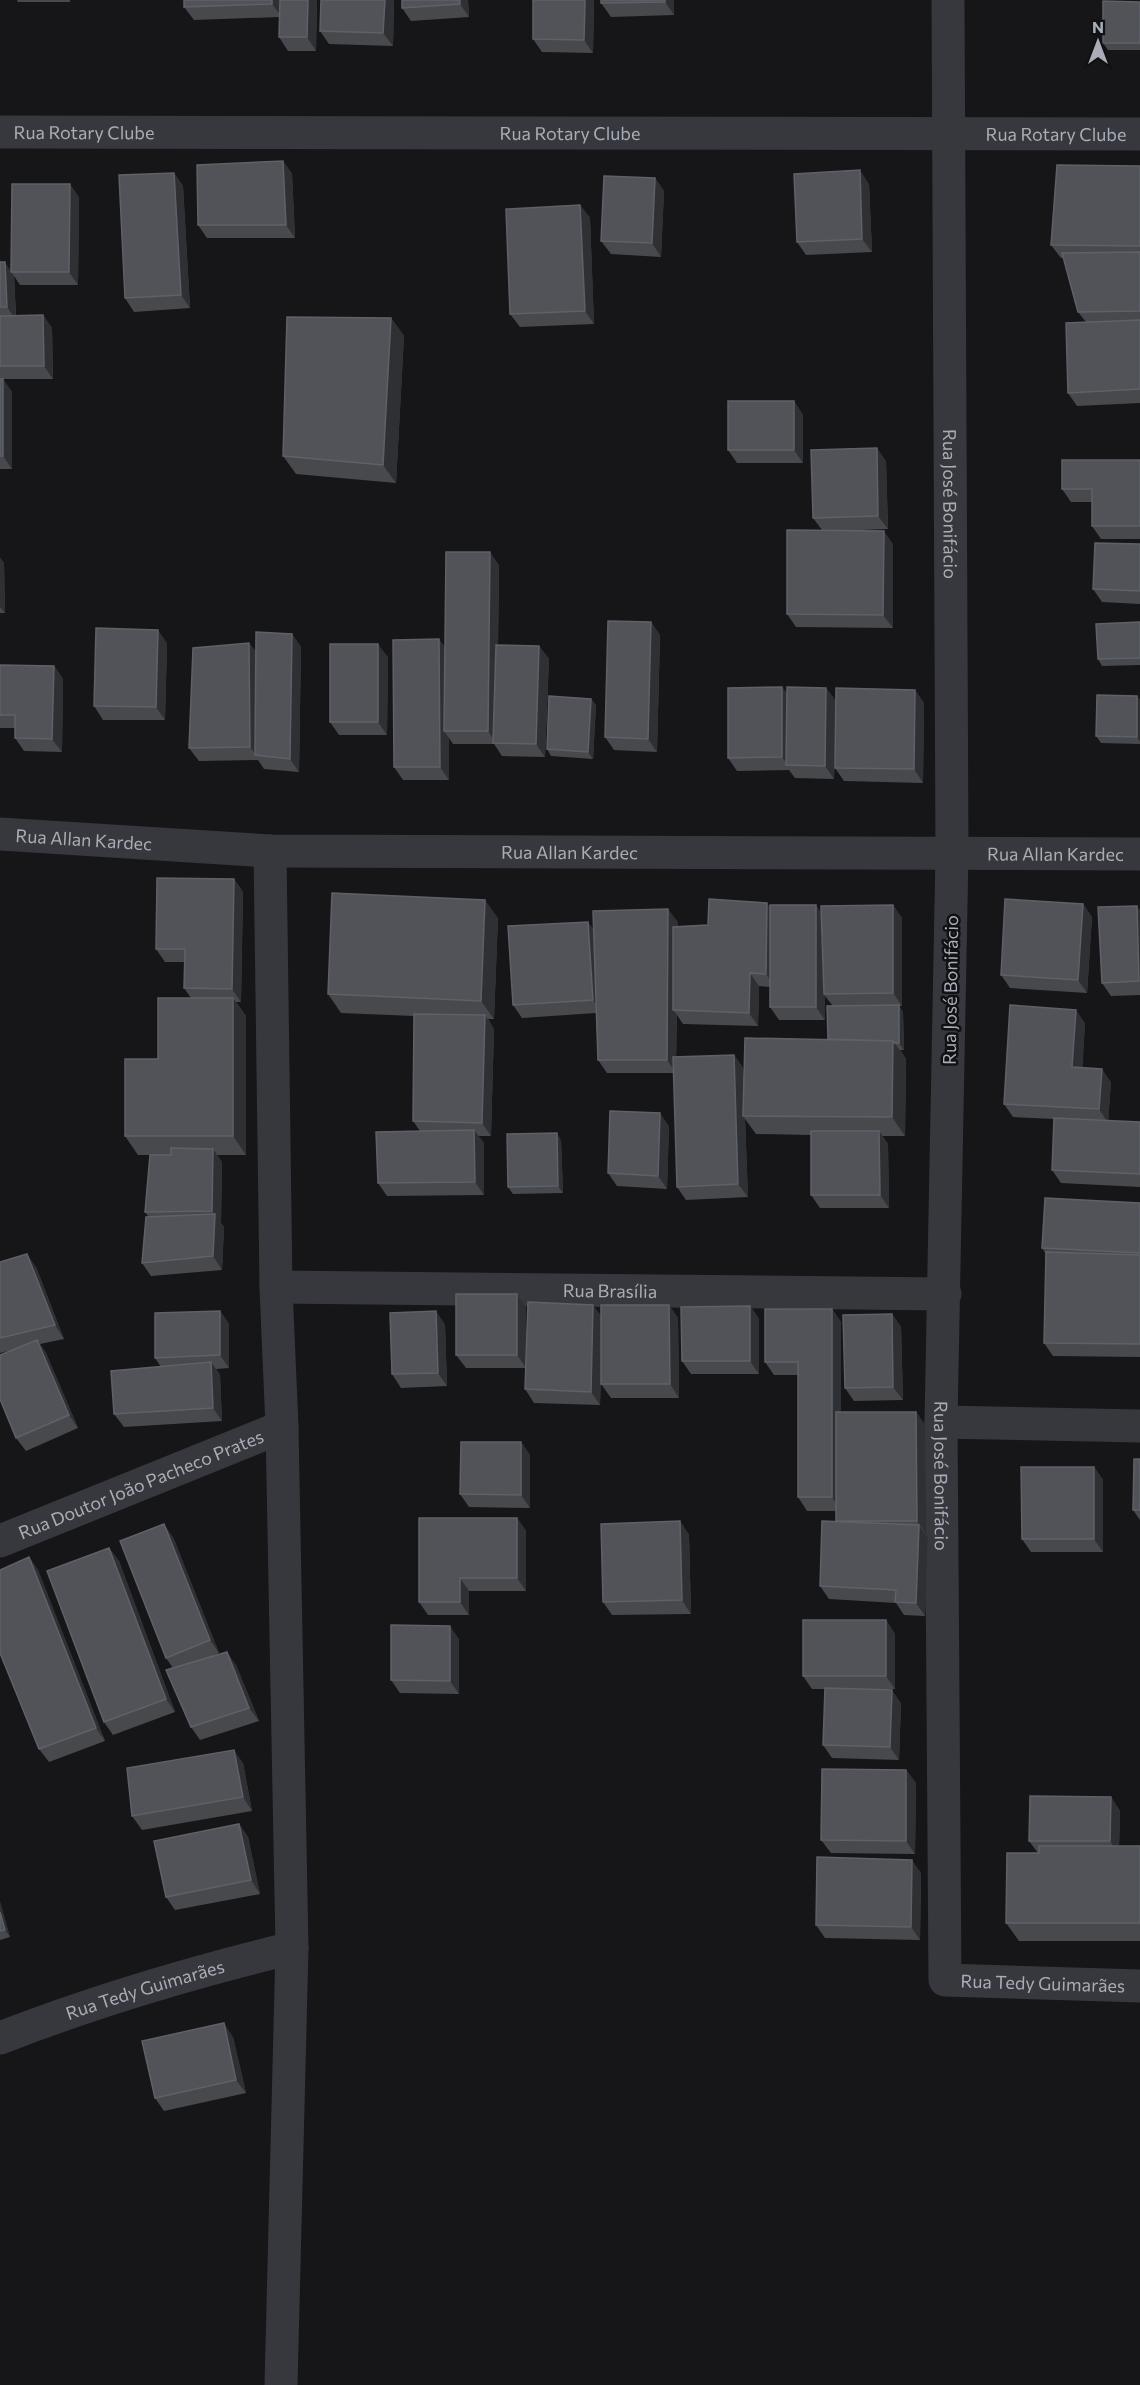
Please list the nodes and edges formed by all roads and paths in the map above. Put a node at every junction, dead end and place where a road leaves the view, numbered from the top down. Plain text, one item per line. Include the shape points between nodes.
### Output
1 (948, 0) edge
2 (0, 132) edge
3 (1140, 134) edge
4 (948, 135) junction
5 (0, 834) edge
6 (270, 851) junction
7 (952, 853) junction
8 (1140, 854) edge
9 (276, 1287) junction
10 (945, 1294) junction
11 (941, 1422) junction
12 (1140, 1426) edge
13 (282, 1427) junction
14 (0, 1541) edge
15 (292, 1948) junction
16 (945, 1980) joint
17 (1140, 1986) edge
18 (0, 2038) edge
19 (281, 2385) edge

1 - 4 street, Rua José Bonifácio
2 - 4 street, Rua Rotary Clube
3 - 4 street, Rua Rotary Clube
4 - 7 street, Rua José Bonifácio
5 - 6 street, Rua Allan Kardec
6 - 7 street, Rua Allan Kardec
6 - 9 street
7 - 8 street, Rua Allan Kardec
7 - 10 street, Rua José Bonifácio
9 - 10 street, Rua Brasília
9 - 13 street
10 - 11 street, Rua José Bonifácio
11 - 12 street
11 - 16 street, Rua José Bonifácio
13 - 14 street, Rua Doutor João Pacheco Prates
13 - 15 street
15 - 18 street, Rua Tedy Guimarães via 192,1973 61,2014
15 - 19 street
16 - 17 street, Rua Tedy Guimarães

